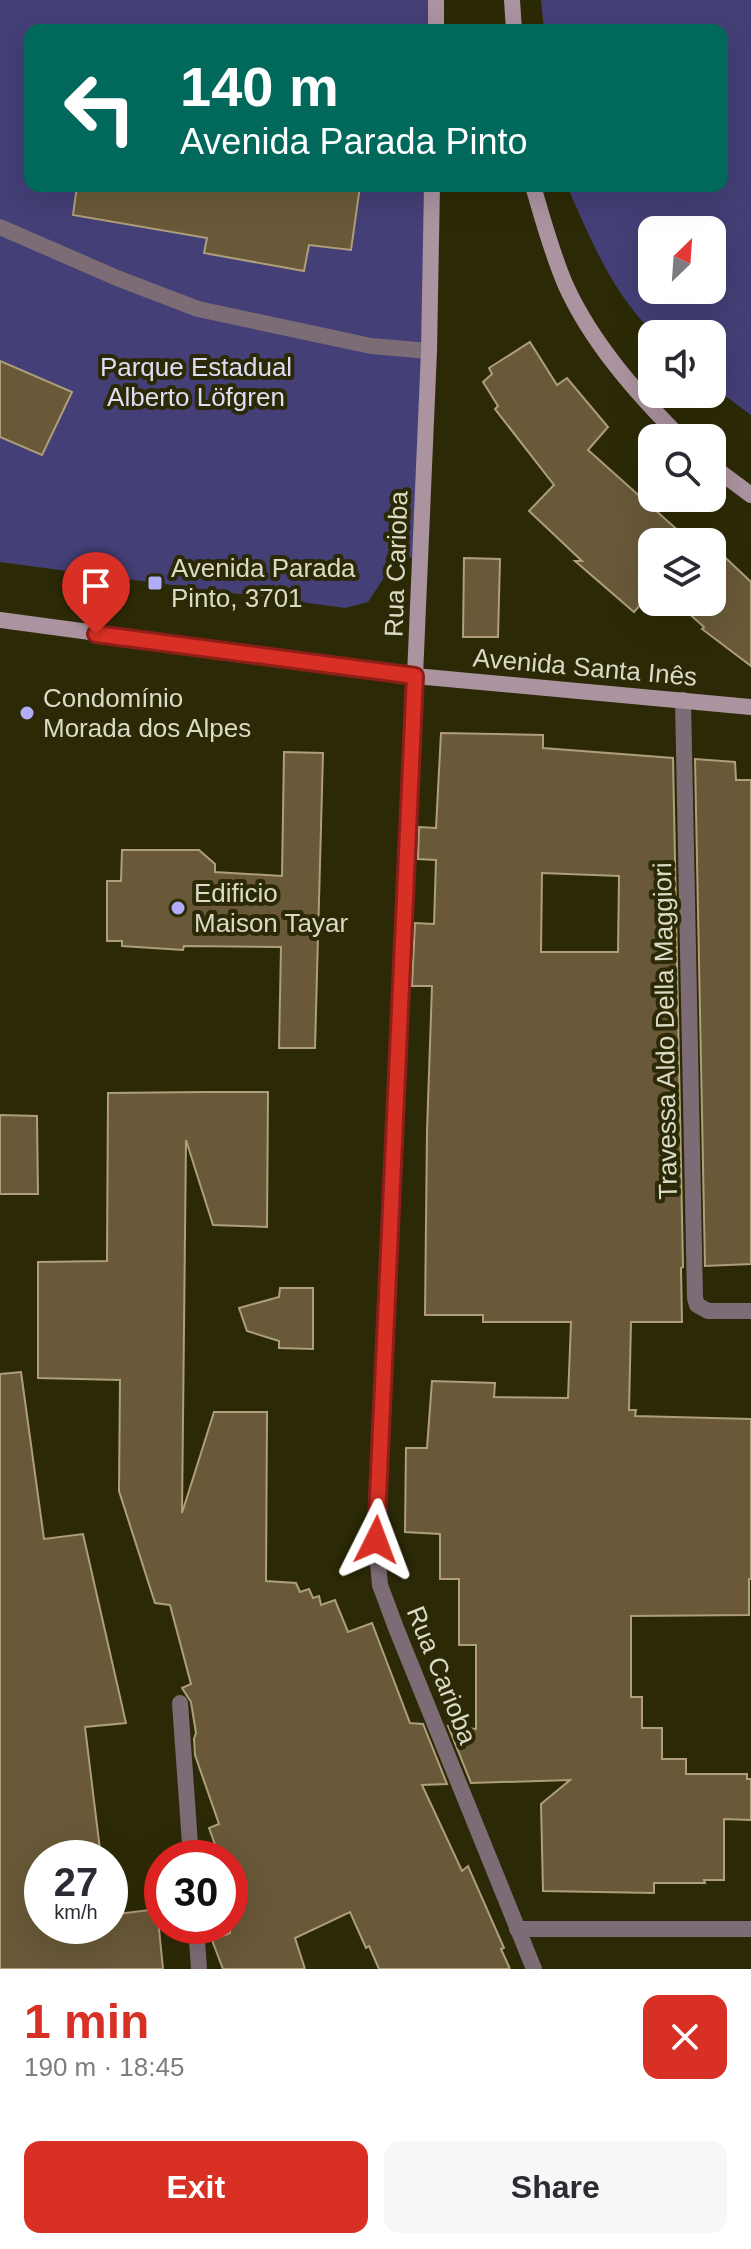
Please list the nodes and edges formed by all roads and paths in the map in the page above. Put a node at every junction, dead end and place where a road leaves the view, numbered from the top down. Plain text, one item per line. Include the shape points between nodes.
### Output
1 (436, 0) edge
2 (512, 0) edge
3 (436, 24) edge
4 (514, 24) edge
5 (432, 192) edge
6 (535, 192) edge
7 (0, 227) edge
8 (429, 351) junction
9 (667, 424) edge
10 (726, 476) edge
11 (751, 495) edge
12 (0, 620) edge
13 (415, 676) junction
14 (683, 700) junction
15 (751, 707) edge
16 (750, 1311) edge
17 (180, 1703) dead end
18 (190, 1840) edge
19 (517, 1929) junction
20 (751, 1929) edge
21 (197, 1944) edge
22 (199, 1969) edge
23 (534, 1969) edge

1 - 3 main road
2 - 4 main road
5 - 8 main road, Rua Carioba
6 - 9 main road via 567,288 589,325
7 - 8 street via 198,309 371,346
8 - 13 main road, Rua Carioba
10 - 11 main road
12 - 13 main road, Avenida Santa Inês
13 - 14 main road, Avenida Santa Inês
13 - 19 street, Rua Carioba via 376,1540 385,1599
14 - 15 main road, Avenida Santa Inês
14 - 16 street, Travessa Aldo Della Maggiori via 695,1298 708,1311
17 - 18 street
19 - 20 street
19 - 23 street, Rua Carioba
21 - 22 street

